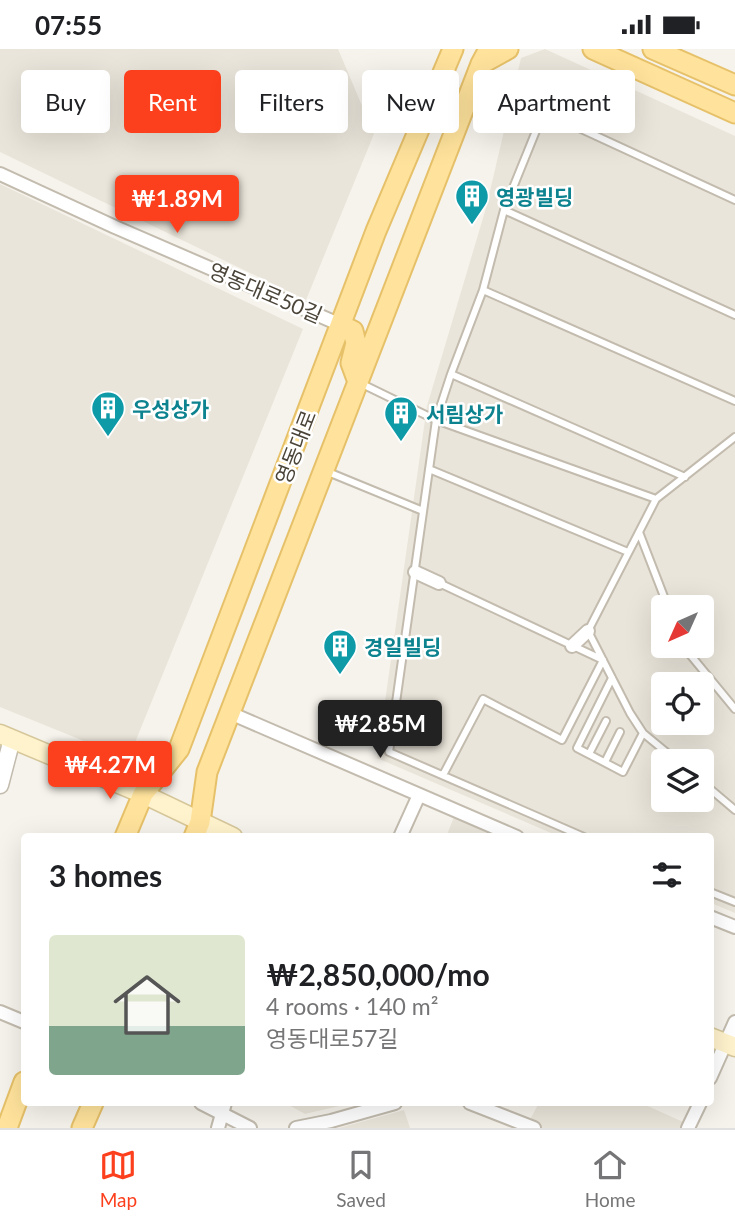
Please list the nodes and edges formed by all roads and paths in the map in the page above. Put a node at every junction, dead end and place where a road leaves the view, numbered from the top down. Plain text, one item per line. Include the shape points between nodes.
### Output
1 (508, 49) edge
2 (593, 49) edge
3 (653, 49) edge
4 (452, 50) edge
5 (485, 56) edge
6 (735, 85) edge
7 (735, 113) edge
8 (535, 133) edge
9 (590, 133) edge
10 (0, 174) edge
11 (735, 200) edge
12 (504, 210) junction
13 (483, 290) junction
14 (735, 315) edge
15 (341, 325) junction
16 (451, 374) junction
17 (358, 382) junction
18 (735, 401) edge
19 (436, 421) junction
20 (735, 437) edge
21 (429, 469) junction
22 (324, 470) junction
23 (685, 477) junction
24 (656, 499) junction
25 (423, 511) junction
26 (639, 532) junction
27 (628, 552) junction
28 (415, 572) junction
29 (439, 583) joint
30 (663, 595) edge
31 (587, 631) junction
32 (572, 646) junction
33 (693, 658) edge
34 (603, 660) junction
35 (612, 678) junction
36 (735, 709) edge
37 (230, 713) junction
38 (606, 721) dead end
39 (620, 732) dead end
40 (643, 733) junction
41 (6, 736) edge
42 (662, 749) edge
43 (589, 754) junction
44 (605, 762) junction
45 (443, 775) junction
46 (0, 785) edge
47 (714, 792) edge
48 (143, 794) junction
49 (419, 795) junction
50 (735, 810) edge
51 (197, 829) edge
52 (127, 833) edge
53 (215, 833) edge
54 (402, 833) edge
55 (508, 833) edge
56 (575, 833) edge
57 (714, 894) edge
58 (735, 902) edge
59 (714, 919) edge
60 (735, 927) edge
61 (0, 1012) edge
62 (21, 1021) edge
63 (735, 1021) edge
64 (724, 1042) edge
65 (714, 1068) edge
66 (21, 1090) edge
67 (92, 1106) edge
68 (385, 1106) edge
69 (478, 1106) edge
70 (698, 1106) edge
71 (224, 1108) edge
72 (7, 1128) edge
73 (82, 1128) edge
74 (218, 1128) edge
75 (250, 1128) edge
76 (296, 1128) edge
77 (534, 1128) edge
78 (688, 1128) edge

1 - 5 main road
2 - 7 main road
3 - 6 main road
4 - 15 main road, 영동대로
5 - 17 main road, 영동대로
8 - 12 lane
9 - 11 lane
10 - 15 street, 영동대로50길
12 - 13 lane
12 - 14 lane
13 - 16 lane
13 - 18 lane
15 - 17 main road via 353,331 356,343 351,363
15 - 48 main road, 영동대로 via 179,749
16 - 19 lane
16 - 23 lane
17 - 19 lane
17 - 22 main road, 영동대로
19 - 21 lane
19 - 24 lane
20 - 23 lane
21 - 25 lane
21 - 27 lane
22 - 25 lane
22 - 37 main road, 영동대로
23 - 24 lane
24 - 26 lane
25 - 28 lane
26 - 27 lane
26 - 30 lane
27 - 31 lane
28 - 29 street
28 - 45 lane via 389,752
29 - 32 lane
31 - 32 street
31 - 34 lane
32 - 34 lane
33 - 36 lane
34 - 35 lane
34 - 45 lane via 562,740 483,699
35 - 40 lane
35 - 43 lane via 577,748
37 - 49 street
37 - 51 main road, 영동대로 via 207,772
38 - 43 lane
39 - 44 lane
40 - 42 lane
40 - 44 lane via 623,772
41 - 46 street
41 - 48 main road
43 - 44 lane
45 - 56 lane
47 - 50 lane
48 - 51 main road
48 - 52 main road, 영동대로
49 - 54 street
49 - 55 street
51 - 53 main road
57 - 58 lane
59 - 60 street
61 - 62 street
63 - 64 street
64 - 65 street
66 - 72 main road
67 - 73 main road
68 - 76 street
69 - 77 street
70 - 78 street
71 - 74 street
71 - 75 street

